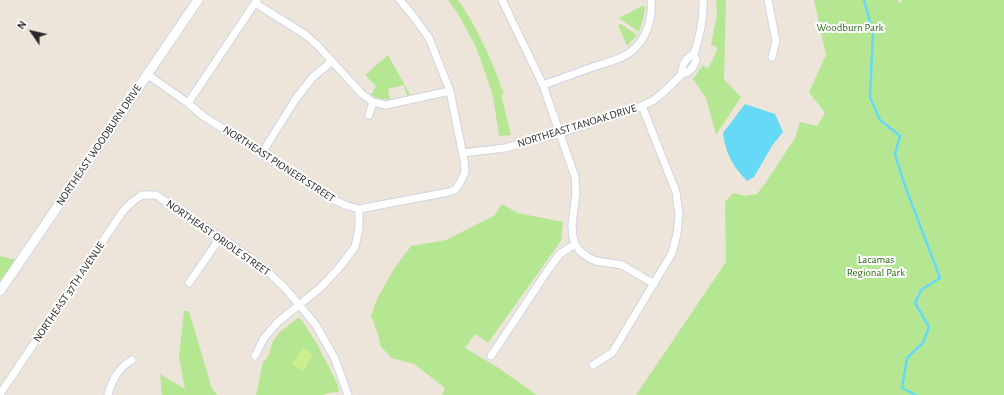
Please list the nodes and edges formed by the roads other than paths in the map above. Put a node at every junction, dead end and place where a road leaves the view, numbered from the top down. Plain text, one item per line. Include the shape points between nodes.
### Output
1 (198, 0) edge
2 (400, 0) edge
3 (502, 0) edge
4 (651, 0) edge
5 (703, 0) edge
6 (768, 0) edge
7 (256, 1) edge
8 (772, 57) dead end
9 (332, 61) junction
10 (148, 75) junction
11 (543, 85) junction
12 (450, 91) junction
13 (373, 102) junction
14 (188, 103) junction
15 (642, 106) junction
16 (369, 115) dead end
17 (560, 133) junction
18 (463, 153) junction
19 (262, 154) junction
20 (142, 195) joint
21 (359, 209) junction
22 (220, 238) junction
23 (575, 244) junction
24 (189, 283) dead end
25 (654, 284) junction
26 (0, 291) edge
27 (300, 305) junction
28 (255, 356) dead end
29 (491, 356) dead end
30 (132, 360) dead end
31 (593, 365) dead end
32 (0, 394) edge
33 (108, 395) edge
34 (348, 395) edge

1 - 10 street, NORTHEAST WOODBURN DRIVE
2 - 12 street, NORTHEAST PIONEER STREET via 429,38
3 - 11 street
4 - 11 street via 650,24 635,48 623,57
5 - 15 street, NORTHEAST TANOAK DRIVE via 704,13 693,67 666,91
6 - 8 street via 776,41
7 - 9 street via 306,35
7 - 14 street
9 - 13 street via 362,94
9 - 19 street via 312,78 295,100
10 - 14 street, NORTHEAST PIONEER STREET
10 - 26 street, NORTHEAST WOODBURN DRIVE
11 - 17 street
12 - 13 street via 386,105
12 - 18 street, NORTHEAST PIONEER STREET
13 - 16 street
14 - 19 street, NORTHEAST PIONEER STREET
15 - 17 street, NORTHEAST TANOAK DRIVE
15 - 25 street via 676,192 679,215 672,253
17 - 18 street, NORTHEAST TANOAK DRIVE via 505,148
17 - 23 street via 575,177 572,226
18 - 21 street, NORTHEAST PIONEER STREET via 465,172 455,190
19 - 21 street, NORTHEAST PIONEER STREET via 334,200
20 - 22 street, NORTHEAST ORIOLE STREET via 156,195
20 - 32 street, NORTHEAST 37TH AVENUE via 122,212
21 - 27 street via 359,228 354,247 338,269
22 - 24 street
22 - 27 street, NORTHEAST ORIOLE STREET via 268,272
23 - 25 street via 589,258 622,265
23 - 29 street via 560,254 550,267
25 - 31 street via 612,353
27 - 28 street via 264,338
27 - 34 street, NORTHEAST ORIOLE STREET via 324,339
30 - 33 street via 117,373

